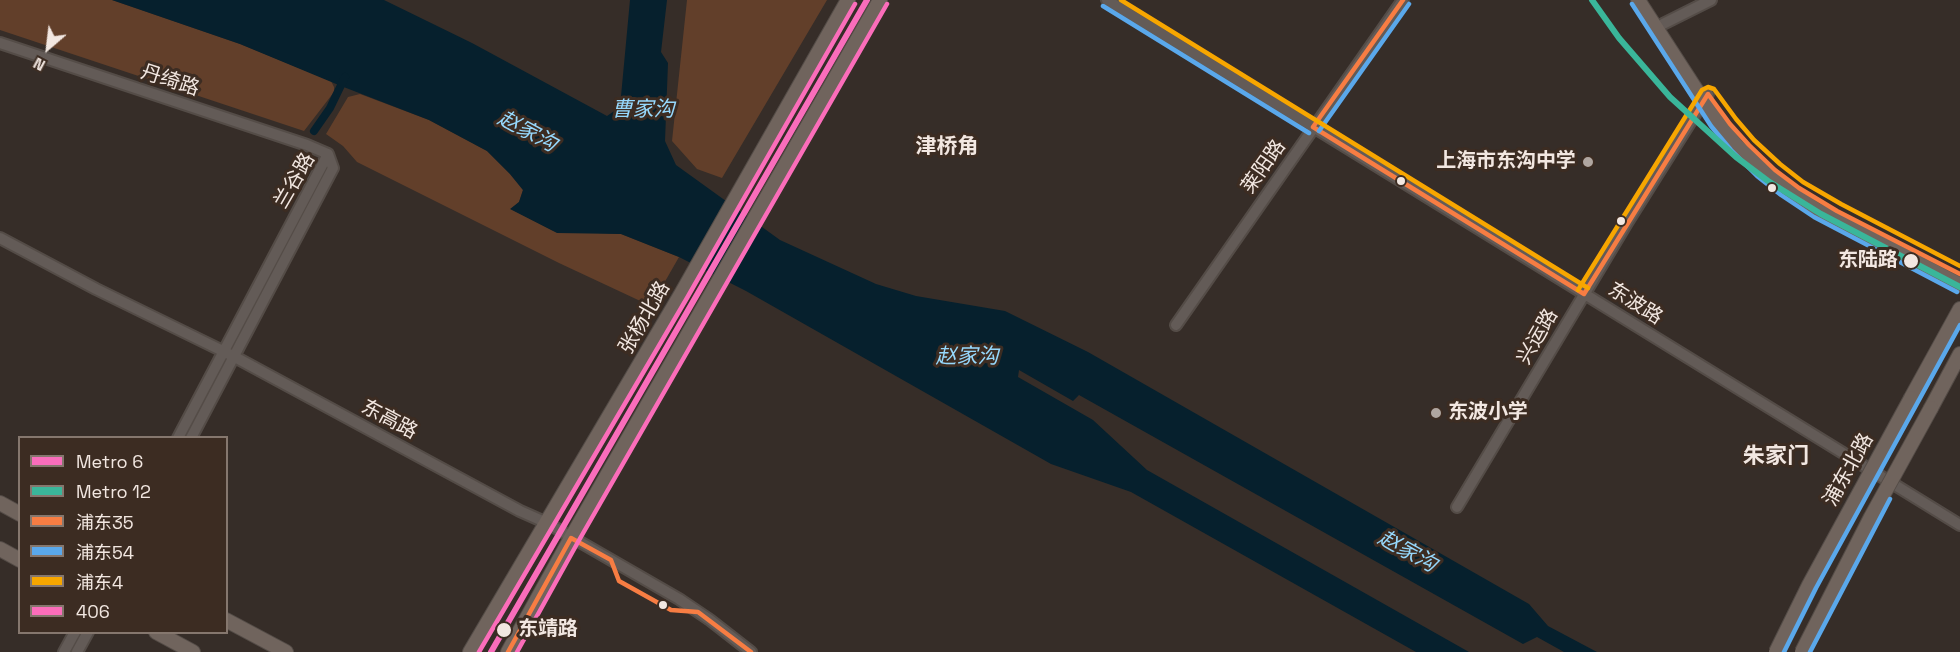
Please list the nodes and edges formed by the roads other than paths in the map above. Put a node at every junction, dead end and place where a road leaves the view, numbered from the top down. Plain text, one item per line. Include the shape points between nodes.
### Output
1 (848, 0) edge
2 (880, 0) edge
3 (1107, 0) edge
4 (1402, 0) edge
5 (1638, 0) edge
6 (1648, 0) edge
7 (1711, 0) edge
8 (1663, 24) junction
9 (0, 43) edge
10 (1706, 98) junction
11 (1313, 127) junction
12 (328, 154) joint
13 (0, 238) edge
14 (1960, 274) edge
15 (1960, 285) edge
16 (1584, 294) junction
17 (1960, 309) edge
18 (1176, 325) dead end
19 (228, 353) junction
20 (1960, 354) edge
21 (179, 436) edge
22 (192, 436) edge
23 (0, 503) edge
24 (1457, 507) dead end
25 (18, 513) edge
26 (547, 524) junction
27 (1960, 525) edge
28 (571, 538) junction
29 (0, 549) edge
30 (18, 559) edge
31 (228, 621) edge
32 (74, 634) edge
33 (87, 634) edge
34 (158, 634) edge
35 (64, 652) edge
36 (77, 652) edge
37 (193, 652) edge
38 (286, 652) edge
39 (470, 652) edge
40 (508, 652) edge
41 (751, 652) edge
42 (1776, 652) edge
43 (1802, 652) edge

1 - 26 main road, 张杨北路
2 - 28 main road
3 - 11 street, 东波路
4 - 11 street, 莱阳路
5 - 10 main road
6 - 8 main road
7 - 8 street
8 - 10 main road
9 - 12 street, 丹绮路
10 - 14 main road via 1790,182
10 - 15 main road via 1723,130 1785,189
10 - 16 street, 兴运路
11 - 16 street, 东波路
11 - 18 street, 莱阳路
12 - 19 street, 兰谷路
13 - 19 street, 东高路
16 - 24 street, 兴运路
16 - 27 street, 东波路
17 - 42 main road, 浦东北路, bridge
19 - 21 street, 兰谷路
19 - 22 street, 兰谷路
19 - 26 street, 东高路
20 - 43 main road, bridge
23 - 25 main road
26 - 28 street, 东高路
26 - 39 main road, 张杨北路
28 - 40 main road
28 - 41 street, 东高路 via 679,599
29 - 30 main road
31 - 38 main road
32 - 35 street
33 - 36 street
34 - 37 main road

